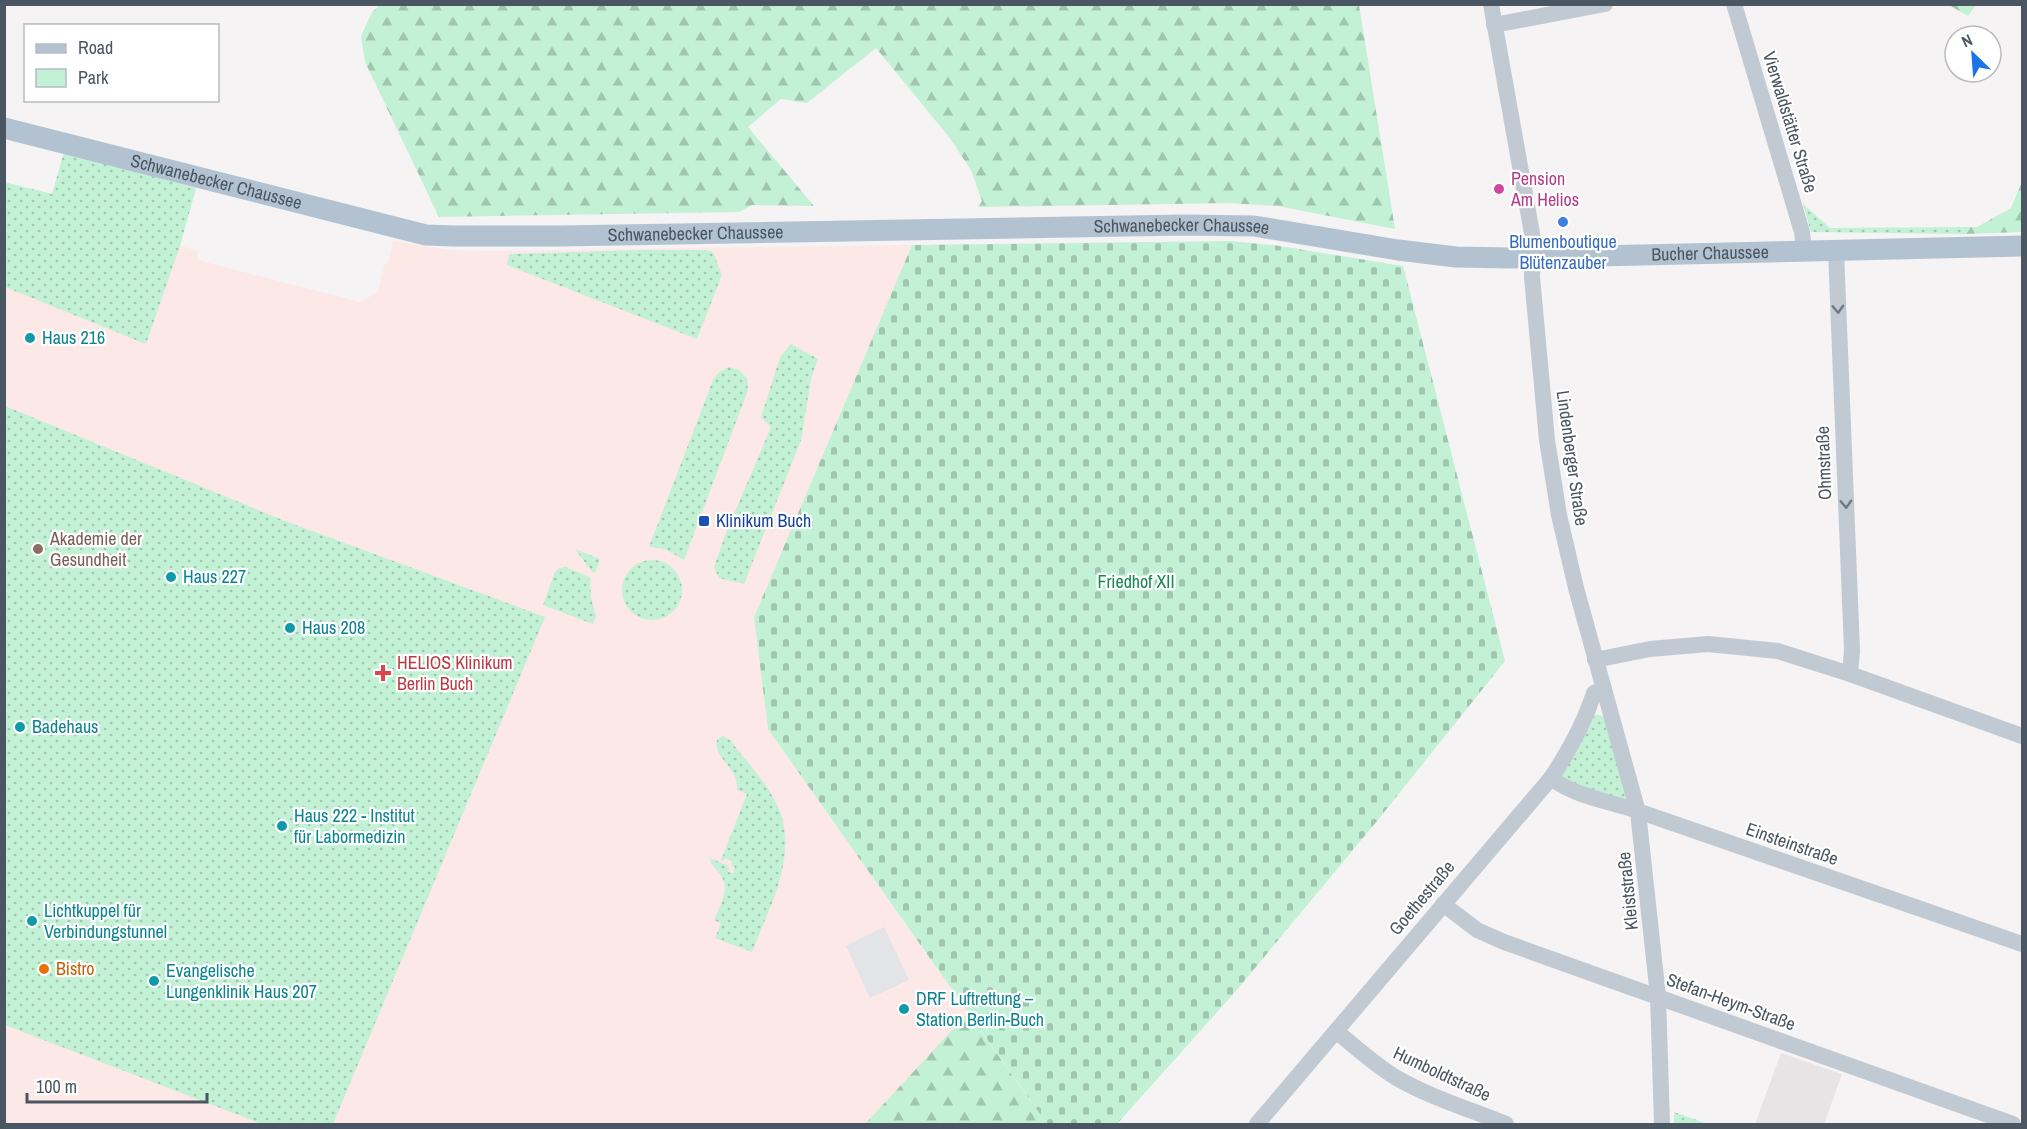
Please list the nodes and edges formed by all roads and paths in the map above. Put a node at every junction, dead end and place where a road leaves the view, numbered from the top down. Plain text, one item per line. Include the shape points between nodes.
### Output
1 (1491, 4) edge
2 (1605, 4) edge
3 (1734, 4) edge
4 (1494, 25) junction
5 (4, 128) edge
6 (2022, 246) edge
7 (1398, 250) joint
8 (1804, 251) junction
9 (1836, 251) junction
10 (1532, 258) junction
11 (1595, 660) junction
12 (1850, 674) junction
13 (1603, 689) junction
14 (2022, 736) edge
15 (1551, 778) junction
16 (1638, 812) junction
17 (1443, 904) junction
18 (2022, 944) edge
19 (1658, 996) junction
20 (1336, 1031) junction
21 (1257, 1125) edge
22 (1506, 1125) edge
23 (1662, 1125) edge
24 (2013, 1125) edge

1 - 4 street, Lindenberger Straße
2 - 4 street
3 - 8 street, Vierwaldstätter Straße via 1802,232
4 - 10 street, Lindenberger Straße via 1533,239
5 - 7 main road, Schwanebecker Chaussee via 426,235 1254,226
6 - 9 main road, Bucher Chaussee
7 - 10 main road, Bucher Chaussee via 1456,257
8 - 9 main road, Bucher Chaussee
8 - 10 main road, Bucher Chaussee
9 -> 12 street, Ohmstraße
10 - 11 street, Lindenberger Straße via 1547,440 1566,544
11 - 12 street via 1708,644 1778,651
11 - 13 street, Kleiststraße
12 - 14 street
13 - 15 street, Goethestraße via 1594,693 1571,748
13 - 16 street, Kleiststraße
15 - 16 street, Einsteinstraße via 1562,787
15 - 17 street, Goethestraße
16 - 18 street, Einsteinstraße
16 - 19 street, Kleiststraße
17 - 19 street, Stefan-Heym-Straße via 1478,930 1504,942
17 - 20 street, Goethestraße
19 - 23 street, Kleiststraße
19 - 24 street, Stefan-Heym-Straße
20 - 21 street, Goethestraße
20 - 22 street, Humboldtstraße via 1395,1077

